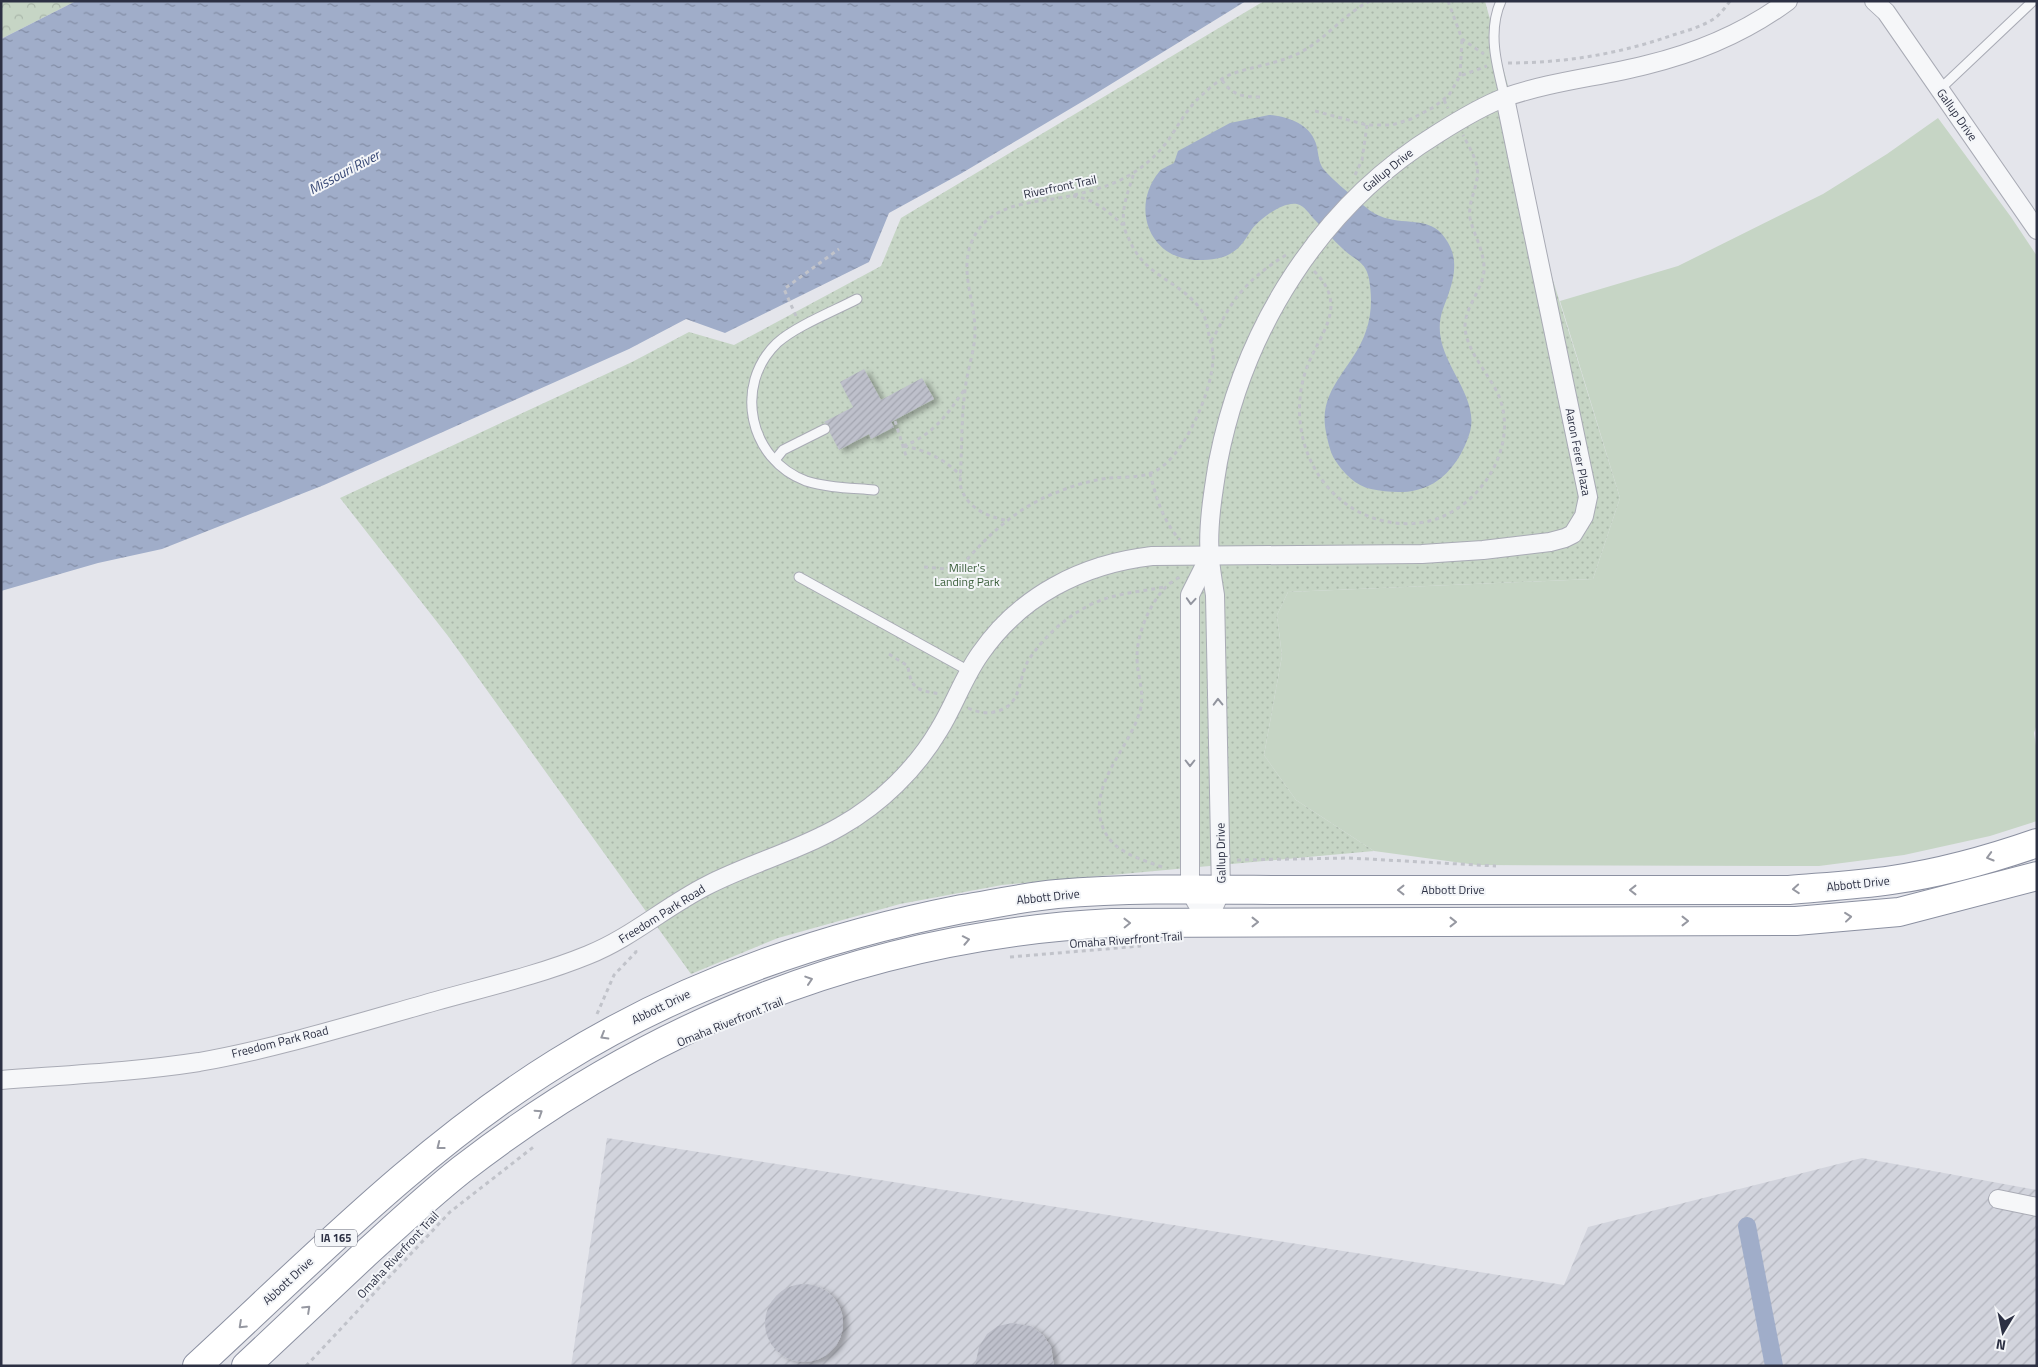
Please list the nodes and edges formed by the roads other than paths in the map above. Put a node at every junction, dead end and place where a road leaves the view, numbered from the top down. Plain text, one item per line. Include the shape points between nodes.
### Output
1 (1501, 1) edge
2 (1788, 1) edge
3 (1874, 1) edge
4 (2033, 1) edge
5 (2037, 4) edge
6 (1939, 90) junction
7 (1505, 98) junction
8 (2037, 230) edge
9 (857, 299) dead end
10 (825, 429) dead end
11 (775, 460) junction
12 (874, 490) dead end
13 (1209, 557) junction
14 (799, 577) dead end
15 (969, 670) junction
16 (2037, 843) edge
17 (2037, 876) edge
18 (1190, 891) junction
19 (1234, 891) junction
20 (1207, 922) junction
21 (1, 1080) edge
22 (1998, 1199) dead end
23 (2037, 1207) edge
24 (197, 1366) edge
25 (246, 1366) edge

1 - 7 lane via 1494,40
2 - 7 street, Gallup Drive via 1746,29 1703,47 1646,65 1542,86
3 - 6 street, Gallup Drive via 1886,12
4 - 5 lane
4 - 6 lane
6 - 8 street, Gallup Drive
7 - 13 street, Gallup Drive via 1456,122 1356,186 1302,261 1275,305 1237,390 1216,475
7 - 13 street, Aaron Ferer Plaza via 1588,497 1579,525 1573,534 1558,540 1483,550
9 - 11 lane via 778,342 766,355 754,383 752,417 757,434
10 - 11 lane via 784,450
11 - 12 lane via 806,480
13 - 15 street, Freedom Park Road via 1126,559 1065,580 1017,613
13 -> 18 street, Gallup Drive via 1190,595
19 -> 13 street, Gallup Drive via 1215,595
14 - 15 lane
15 - 21 street, Freedom Park Road via 939,731 920,757 876,802 842,826 707,885 608,946 563,964 245,1052 165,1066
16 -> 19 highway, Abbott Drive via 1952,868 1893,880 1789,890
20 -> 17 highway via 1796,921 1899,912
18 - 19 highway, Abbott Drive
18 - 20 street, Gallup Drive
18 -> 24 highway, Abbott Drive / IA 165 via 1054,894 913,919 780,957 710,984 620,1027 557,1063 439,1146
19 - 20 street, Gallup Drive
25 -> 20 highway, IA 165 via 459,1172 578,1087 671,1036 730,1009 853,966 915,950 1064,925
22 - 23 street

